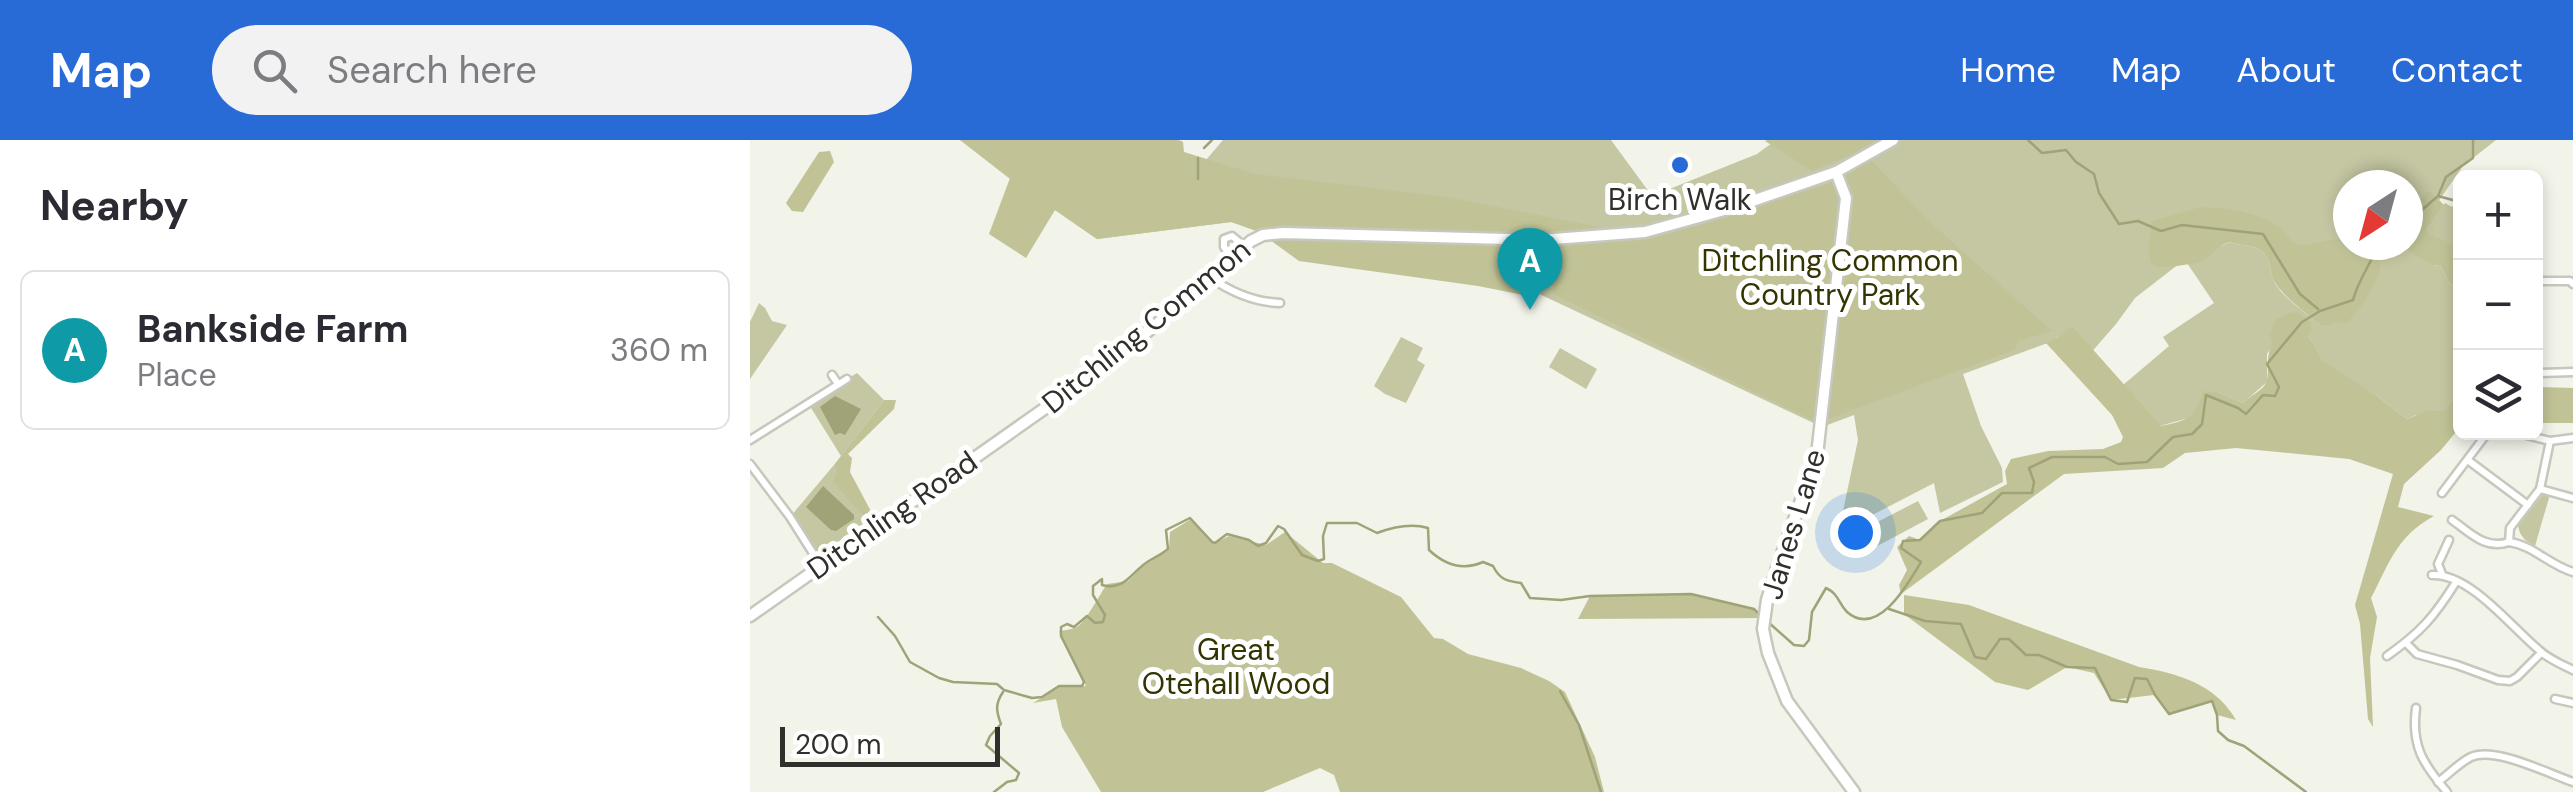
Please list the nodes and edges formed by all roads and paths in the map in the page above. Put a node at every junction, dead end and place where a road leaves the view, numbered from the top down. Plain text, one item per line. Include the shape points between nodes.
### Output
1 (1893, 140) edge
2 (1836, 172) junction
3 (1244, 246) junction
4 (1232, 258) junction
5 (1211, 278) junction
6 (2543, 281) edge
7 (2573, 284) edge
8 (1280, 304) dead end
9 (2573, 372) edge
10 (2543, 373) edge
11 (832, 375) dead end
12 (847, 379) dead end
13 (838, 384) junction
14 (1034, 415) joint
15 (2573, 438) edge
16 (2543, 439) edge
17 (750, 440) edge
18 (2483, 440) edge
19 (2550, 441) junction
20 (2469, 461) junction
21 (750, 464) edge
22 (2540, 489) junction
23 (2442, 492) dead end
24 (2573, 498) edge
25 (2528, 504) junction
26 (2452, 520) dead end
27 (2449, 540) dead end
28 (2508, 542) junction
29 (821, 566) junction
30 (2573, 572) edge
31 (2442, 574) junction
32 (2432, 575) dead end
33 (2456, 582) junction
34 (750, 616) edge
35 (2406, 643) junction
36 (2541, 653) junction
37 (2387, 656) dead end
38 (2573, 670) edge
39 (2555, 699) dead end
40 (2573, 703) edge
41 (2416, 708) dead end
42 (2438, 782) junction
43 (2573, 782) edge
44 (1854, 792) edge
45 (2447, 792) edge

1 - 2 main road
2 - 3 main road, Ditchling Common via 1645,232 1540,240 1283,233
2 - 44 main road, Janes Lane via 1846,198 1816,455 1764,629 1787,702
3 - 4 main road, Ditchling Common
3 - 4 street via 1232,236 1224,239
4 - 5 main road, Ditchling Common
5 - 8 street via 1267,307
5 - 14 main road, Ditchling Common
6 - 7 street
9 - 10 street
11 - 13 street
12 - 13 street
13 - 17 street
14 - 29 main road, Ditchling Road
15 - 19 street
16 - 19 street
18 - 20 street
19 - 22 street
20 - 23 street
20 - 25 street
21 - 29 street
22 - 24 street
22 - 25 street
25 - 28 street
26 - 28 street via 2485,544
27 - 31 street via 2438,564
28 - 30 street
29 - 34 main road, Ditchling Road
31 - 32 street
31 - 33 street
33 - 35 street via 2432,620
33 - 36 street via 2504,614
35 - 36 street via 2418,654 2498,680 2517,678
35 - 37 street
36 - 38 street
39 - 40 street
41 - 42 street via 2418,750
42 - 43 street via 2485,754
42 - 45 street

